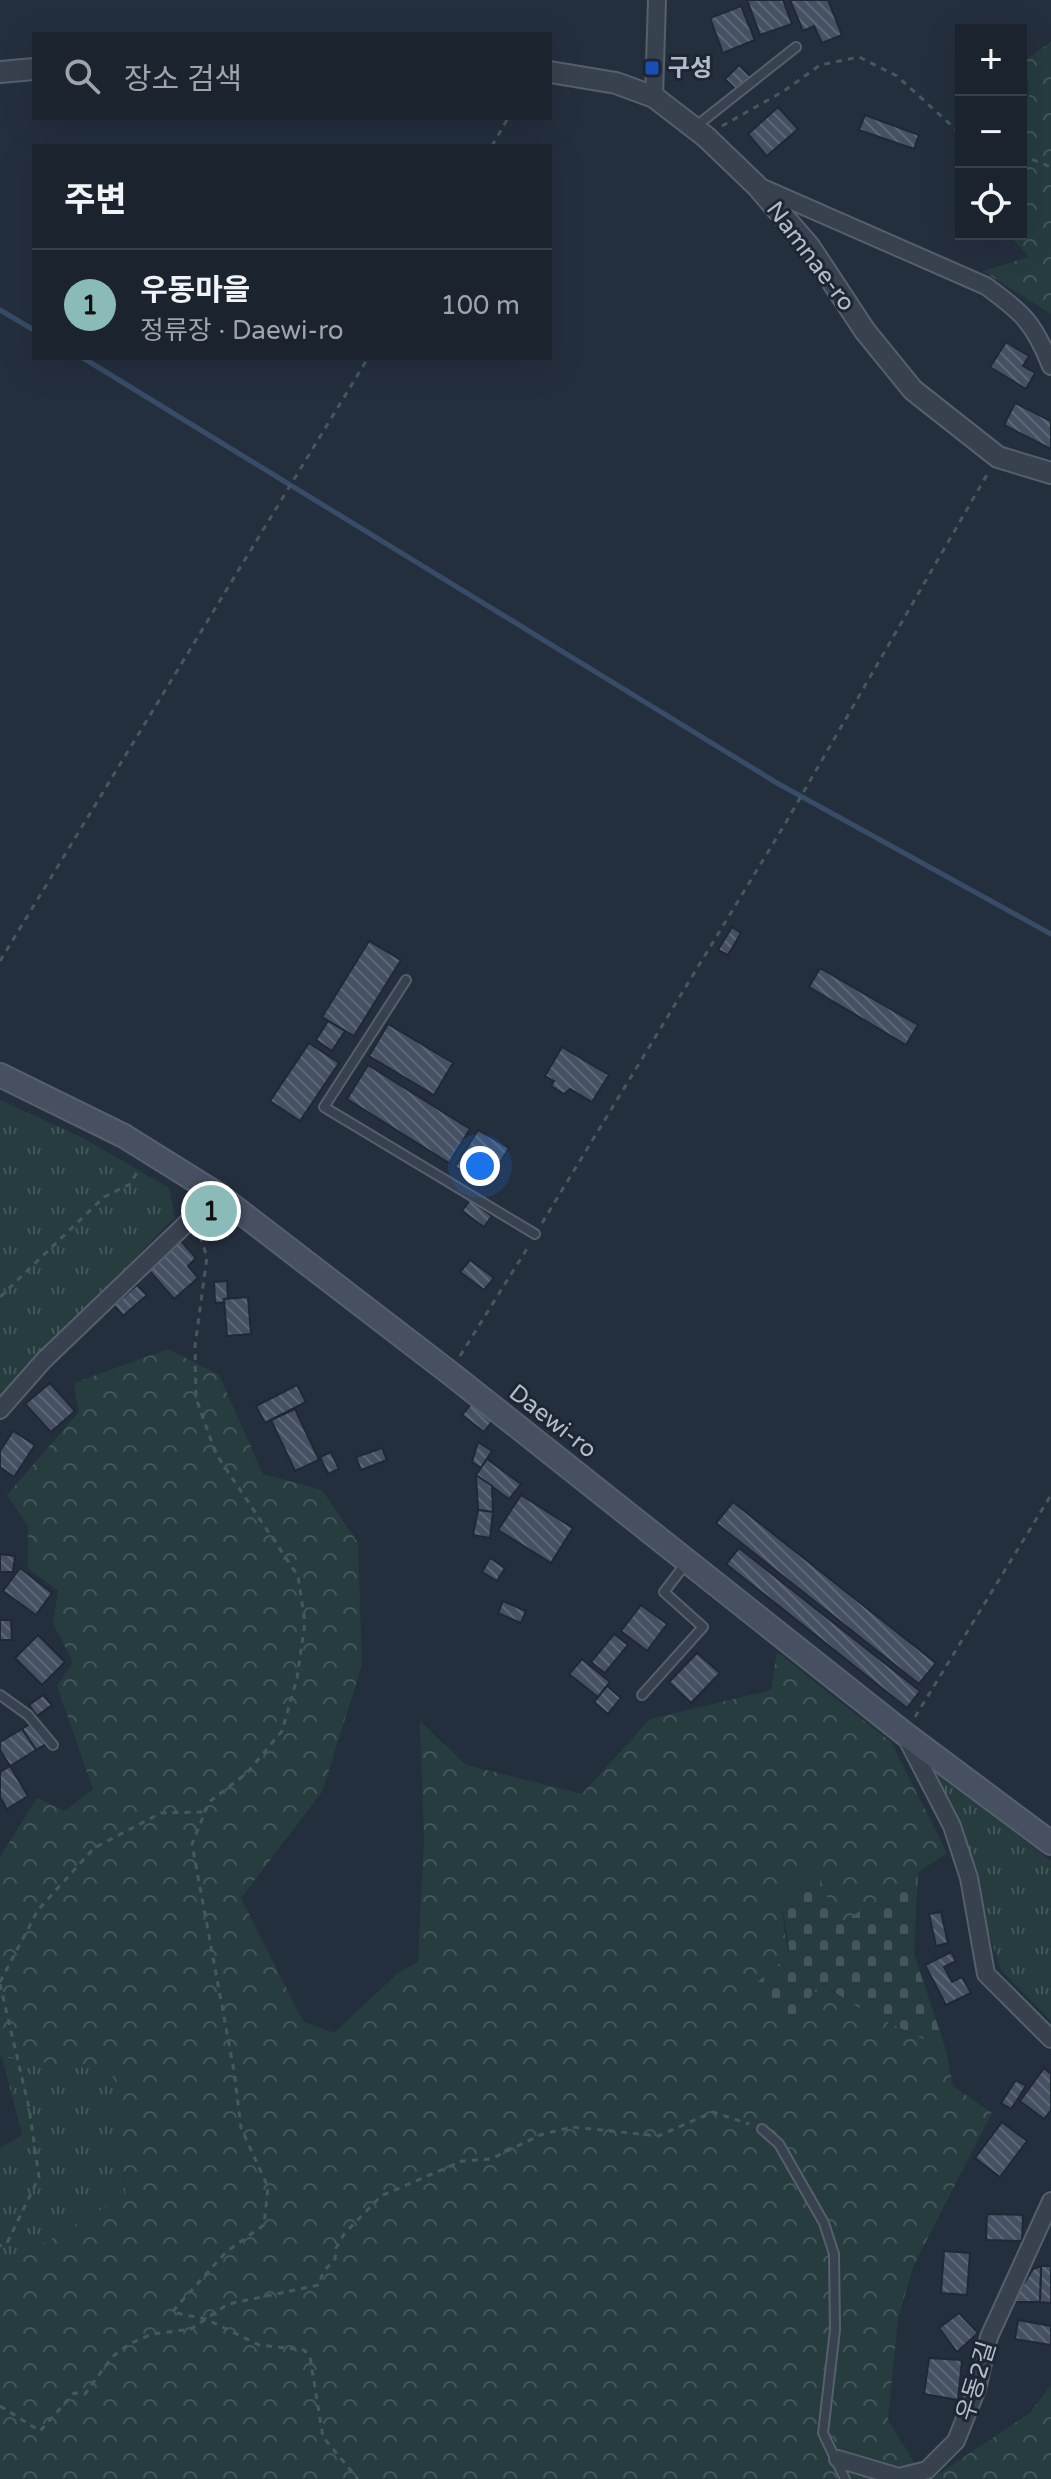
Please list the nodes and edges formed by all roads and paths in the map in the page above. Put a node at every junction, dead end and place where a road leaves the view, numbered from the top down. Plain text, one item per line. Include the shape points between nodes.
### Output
1 (657, 0) edge
2 (796, 47) dead end
3 (32, 69) edge
4 (0, 72) edge
5 (552, 72) edge
6 (654, 97) junction
7 (507, 120) edge
8 (955, 129) edge
9 (700, 132) junction
10 (493, 144) edge
11 (1027, 157) edge
12 (1051, 167) edge
13 (756, 185) junction
14 (367, 360) edge
15 (1051, 366) edge
16 (998, 457) junction
17 (1051, 473) edge
18 (0, 961) edge
19 (406, 980) dead end
20 (0, 1075) edge
21 (150, 1152) junction
22 (217, 1194) junction
23 (195, 1217) junction
24 (535, 1234) junction
25 (0, 1297) edge
26 (450, 1373) junction
27 (0, 1410) edge
28 (1051, 1495) edge
29 (688, 1562) junction
30 (0, 1695) edge
31 (642, 1695) dead end
32 (905, 1734) junction
33 (53, 1745) dead end
34 (205, 1812) junction
35 (1051, 1843) edge
36 (0, 1983) edge
37 (1051, 2039) edge
38 (762, 2129) joint
39 (1051, 2201) edge
40 (0, 2246) edge
41 (206, 2319) junction
42 (0, 2406) edge
43 (838, 2459) junction
44 (358, 2479) edge
45 (845, 2479) edge

1 - 6 street
2 - 9 lane
3 - 4 street
5 - 6 street, Namnae-ro via 616,83
6 - 9 street, Namnae-ro
7 - 10 path
8 - 9 path via 897,76 859,57 820,65
9 - 13 street, Namnae-ro
11 - 12 path
13 - 15 street via 986,286 1037,330
13 - 16 street, Namnae-ro via 809,246 865,331 913,390
14 - 18 path
16 - 17 street, Namnae-ro
16 - 24 path via 798,802
19 - 24 lane via 324,1107
20 - 21 main road, Daewi-ro
21 - 22 main road, Daewi-ro
21 - 25 path via 130,1184 104,1197
22 - 23 street
22 - 26 main road, Daewi-ro
23 - 27 street via 44,1360
23 - 34 path via 207,1257 195,1346 196,1398 216,1454 298,1576 305,1623 282,1731
24 - 26 path
26 - 29 main road, Daewi-ro
28 - 32 path
29 - 31 lane via 664,1592 703,1627
29 - 32 main road, Daewi-ro
30 - 33 lane via 28,1715
32 - 35 main road, Daewi-ro
32 - 37 street via 952,1826 969,1878 986,1974
34 - 36 path via 161,1813 94,1848 38,1910
34 - 41 path via 192,1844 241,2128 268,2187 264,2225 226,2252 172,2312
36 - 40 path via 39,2177 7,2243
38 - 41 path via 713,2112 658,2136 572,2127 540,2135 491,2159 462,2161 381,2196 344,2234 319,2285 228,2304
38 - 43 lane via 779,2144 824,2223 834,2254 835,2330 823,2433
39 - 43 street, 우동2길 via 989,2337 977,2389 956,2441 927,2470 899,2477
41 - 42 path via 191,2329 152,2334 129,2344 112,2357 85,2394 74,2393 40,2431
41 - 44 path via 259,2345 304,2350 310,2357 323,2437
43 - 45 lane

